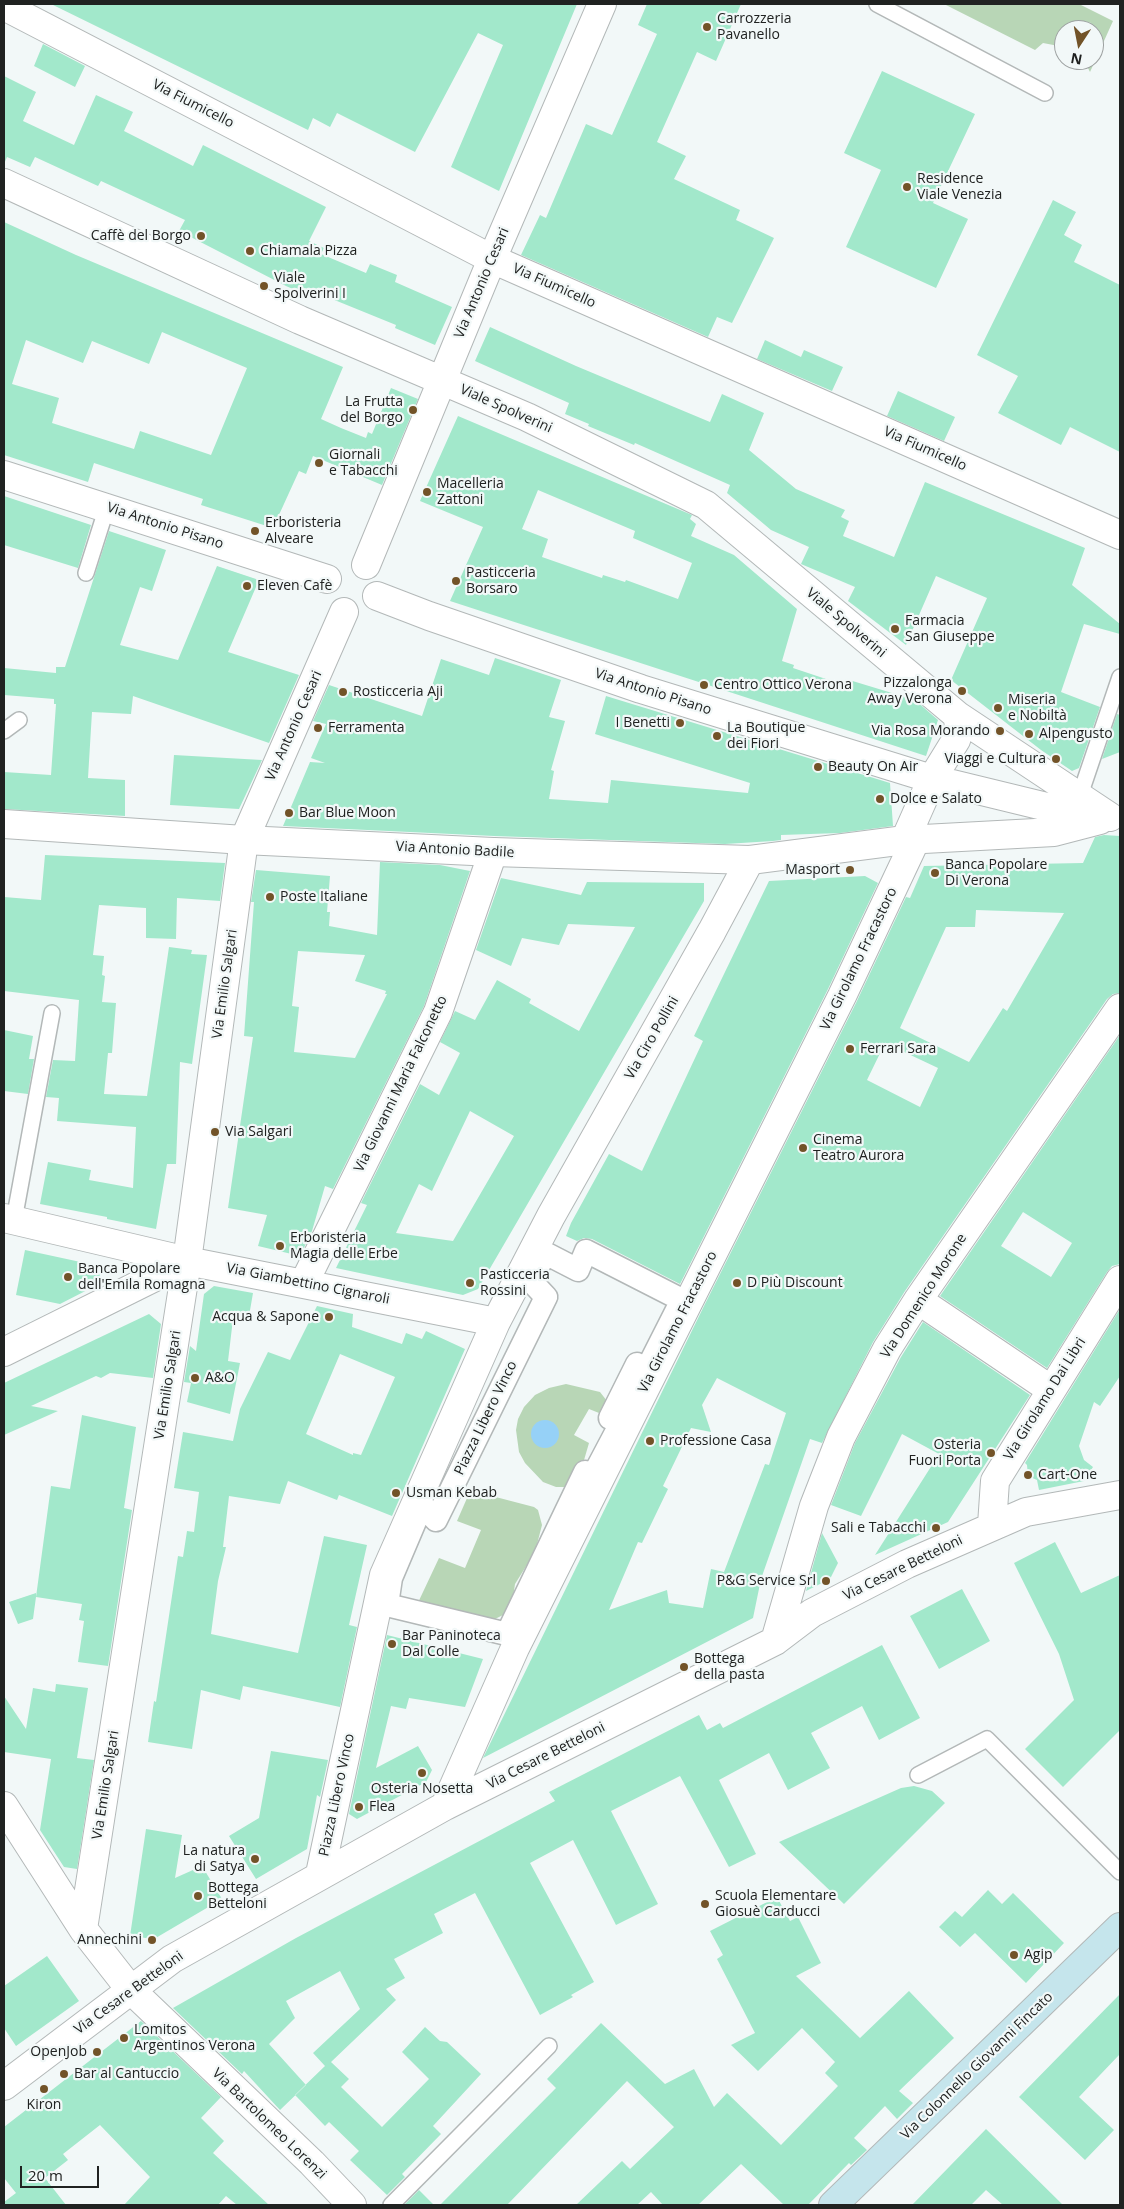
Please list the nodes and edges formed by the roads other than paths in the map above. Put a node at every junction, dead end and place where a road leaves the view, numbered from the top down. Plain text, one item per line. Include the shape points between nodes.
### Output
1 (602, 4) edge
2 (877, 4) edge
3 (4, 6) edge
4 (1045, 93) dead end
5 (4, 182) edge
6 (492, 259) junction
7 (442, 380) junction
8 (4, 475) edge
9 (106, 507) junction
10 (1120, 535) edge
11 (366, 564) junction
12 (86, 573) dead end
13 (326, 579) junction
14 (377, 596) junction
15 (344, 612) junction
16 (1120, 677) edge
17 (958, 716) junction
18 (19, 720) dead end
19 (4, 731) edge
20 (932, 779) junction
21 (1079, 798) junction
22 (1115, 818) edge
23 (4, 824) edge
24 (244, 840) junction
25 (911, 840) junction
26 (493, 852) junction
27 (750, 860) junction
28 (1120, 1008) edge
29 (52, 1013) dead end
30 (551, 1216) joint
31 (9, 1219) edge
32 (187, 1261) junction
33 (1120, 1280) edge
34 (304, 1282) junction
35 (918, 1300) junction
36 (496, 1322) junction
37 (4, 1352) edge
38 (636, 1366) joint
39 (1050, 1389) junction
40 (1120, 1495) edge
41 (992, 1526) junction
42 (775, 1642) junction
43 (918, 1775) dead end
44 (4, 1806) edge
45 (445, 1806) junction
46 (1120, 1872) edge
47 (320, 1874) junction
48 (1120, 1927) edge
49 (83, 1929) junction
50 (130, 1990) junction
51 (549, 2046) dead end
52 (4, 2086) edge
53 (352, 2205) edge
54 (391, 2205) edge
55 (833, 2205) edge

1 - 6 street, Via Antonio Cesari
2 - 4 lane
3 - 6 street, Via Fiumicello
5 - 7 street, Viale Spolverini via 300,320
6 - 7 street, Via Antonio Cesari
6 - 10 street, Via Fiumicello
7 - 11 street, Via Antonio Cesari
7 - 17 street, Viale Spolverini via 527,417 706,505
8 - 9 street, Via Antonio Pisano
9 - 12 lane
9 - 13 street, Via Antonio Pisano
11 - 13 street via 355,560 343,562 333,568
11 - 14 street via 377,578
13 - 15 street via 328,599
14 - 15 street via 364,611
14 - 20 street, Via Antonio Pisano via 641,689
15 - 24 street, Via Antonio Cesari
16 - 21 lane
17 - 20 street, Via Girolamo Fracastoro via 956,740
17 - 21 street, Viale Spolverini
18 - 19 lane
20 - 22 street, Via Antonio Pisano via 1047,807
20 - 25 street, Via Girolamo Fracastoro
21 - 22 street, Viale Spolverini
22 - 25 street, Via Antonio Badile via 1054,832
23 - 24 street, Via Antonio Badile
24 - 26 street, Via Antonio Badile
24 - 32 street, Via Emilio Salgari
25 - 27 street, Via Antonio Badile
25 - 45 street, Via Girolamo Fracastoro via 842,996 515,1648
26 - 27 street, Via Antonio Badile
26 - 34 street, Via Giovanni Maria Falconetto via 438,1012
27 - 30 street, Via Ciro Pollini
28 - 35 street, Via Domenico Morone
29 - 31 lane
30 - 36 street, Piazza Libero Vinco
31 - 32 street, Via Giambettino Cignaroli
32 - 34 street, Via Giambettino Cignaroli
32 - 37 street
32 - 49 street, Via Emilio Salgari
33 - 39 street, Via Girolamo Dai Libri
34 - 36 street, Via Giambettino Cignaroli
35 - 39 street
35 - 42 street, Via Domenico Morone via 887,1349 841,1437 814,1506
36 - 47 street, Piazza Libero Vinco via 384,1575
38 - 38 street, Piazza Libero Vinco via 610,1418 621,1423 593,1476 586,1472 507,1634 387,1605 391,1578 422,1506 436,1520 546,1297 531,1281 545,1254 578,1270 586,1251 682,1300 647,1369
39 - 41 street, Via Girolamo Dai Libri via 994,1481
40 - 41 street, Via Cesare Betteloni via 1026,1512
41 - 42 street, Via Cesare Betteloni via 907,1564 812,1613
42 - 45 street, Via Cesare Betteloni
43 - 46 lane via 987,1739
44 - 49 street, Via Bartolomeo Lorenzi
45 - 47 street, Via Cesare Betteloni
47 - 50 street, Via Cesare Betteloni via 172,1959
48 - 55 main road, Via Colonnello Giovanni Fincato
49 - 50 street, Via Bartolomeo Lorenzi
50 - 52 street, Via Cesare Betteloni
50 - 53 street, Via Bartolomeo Lorenzi
51 - 54 lane

